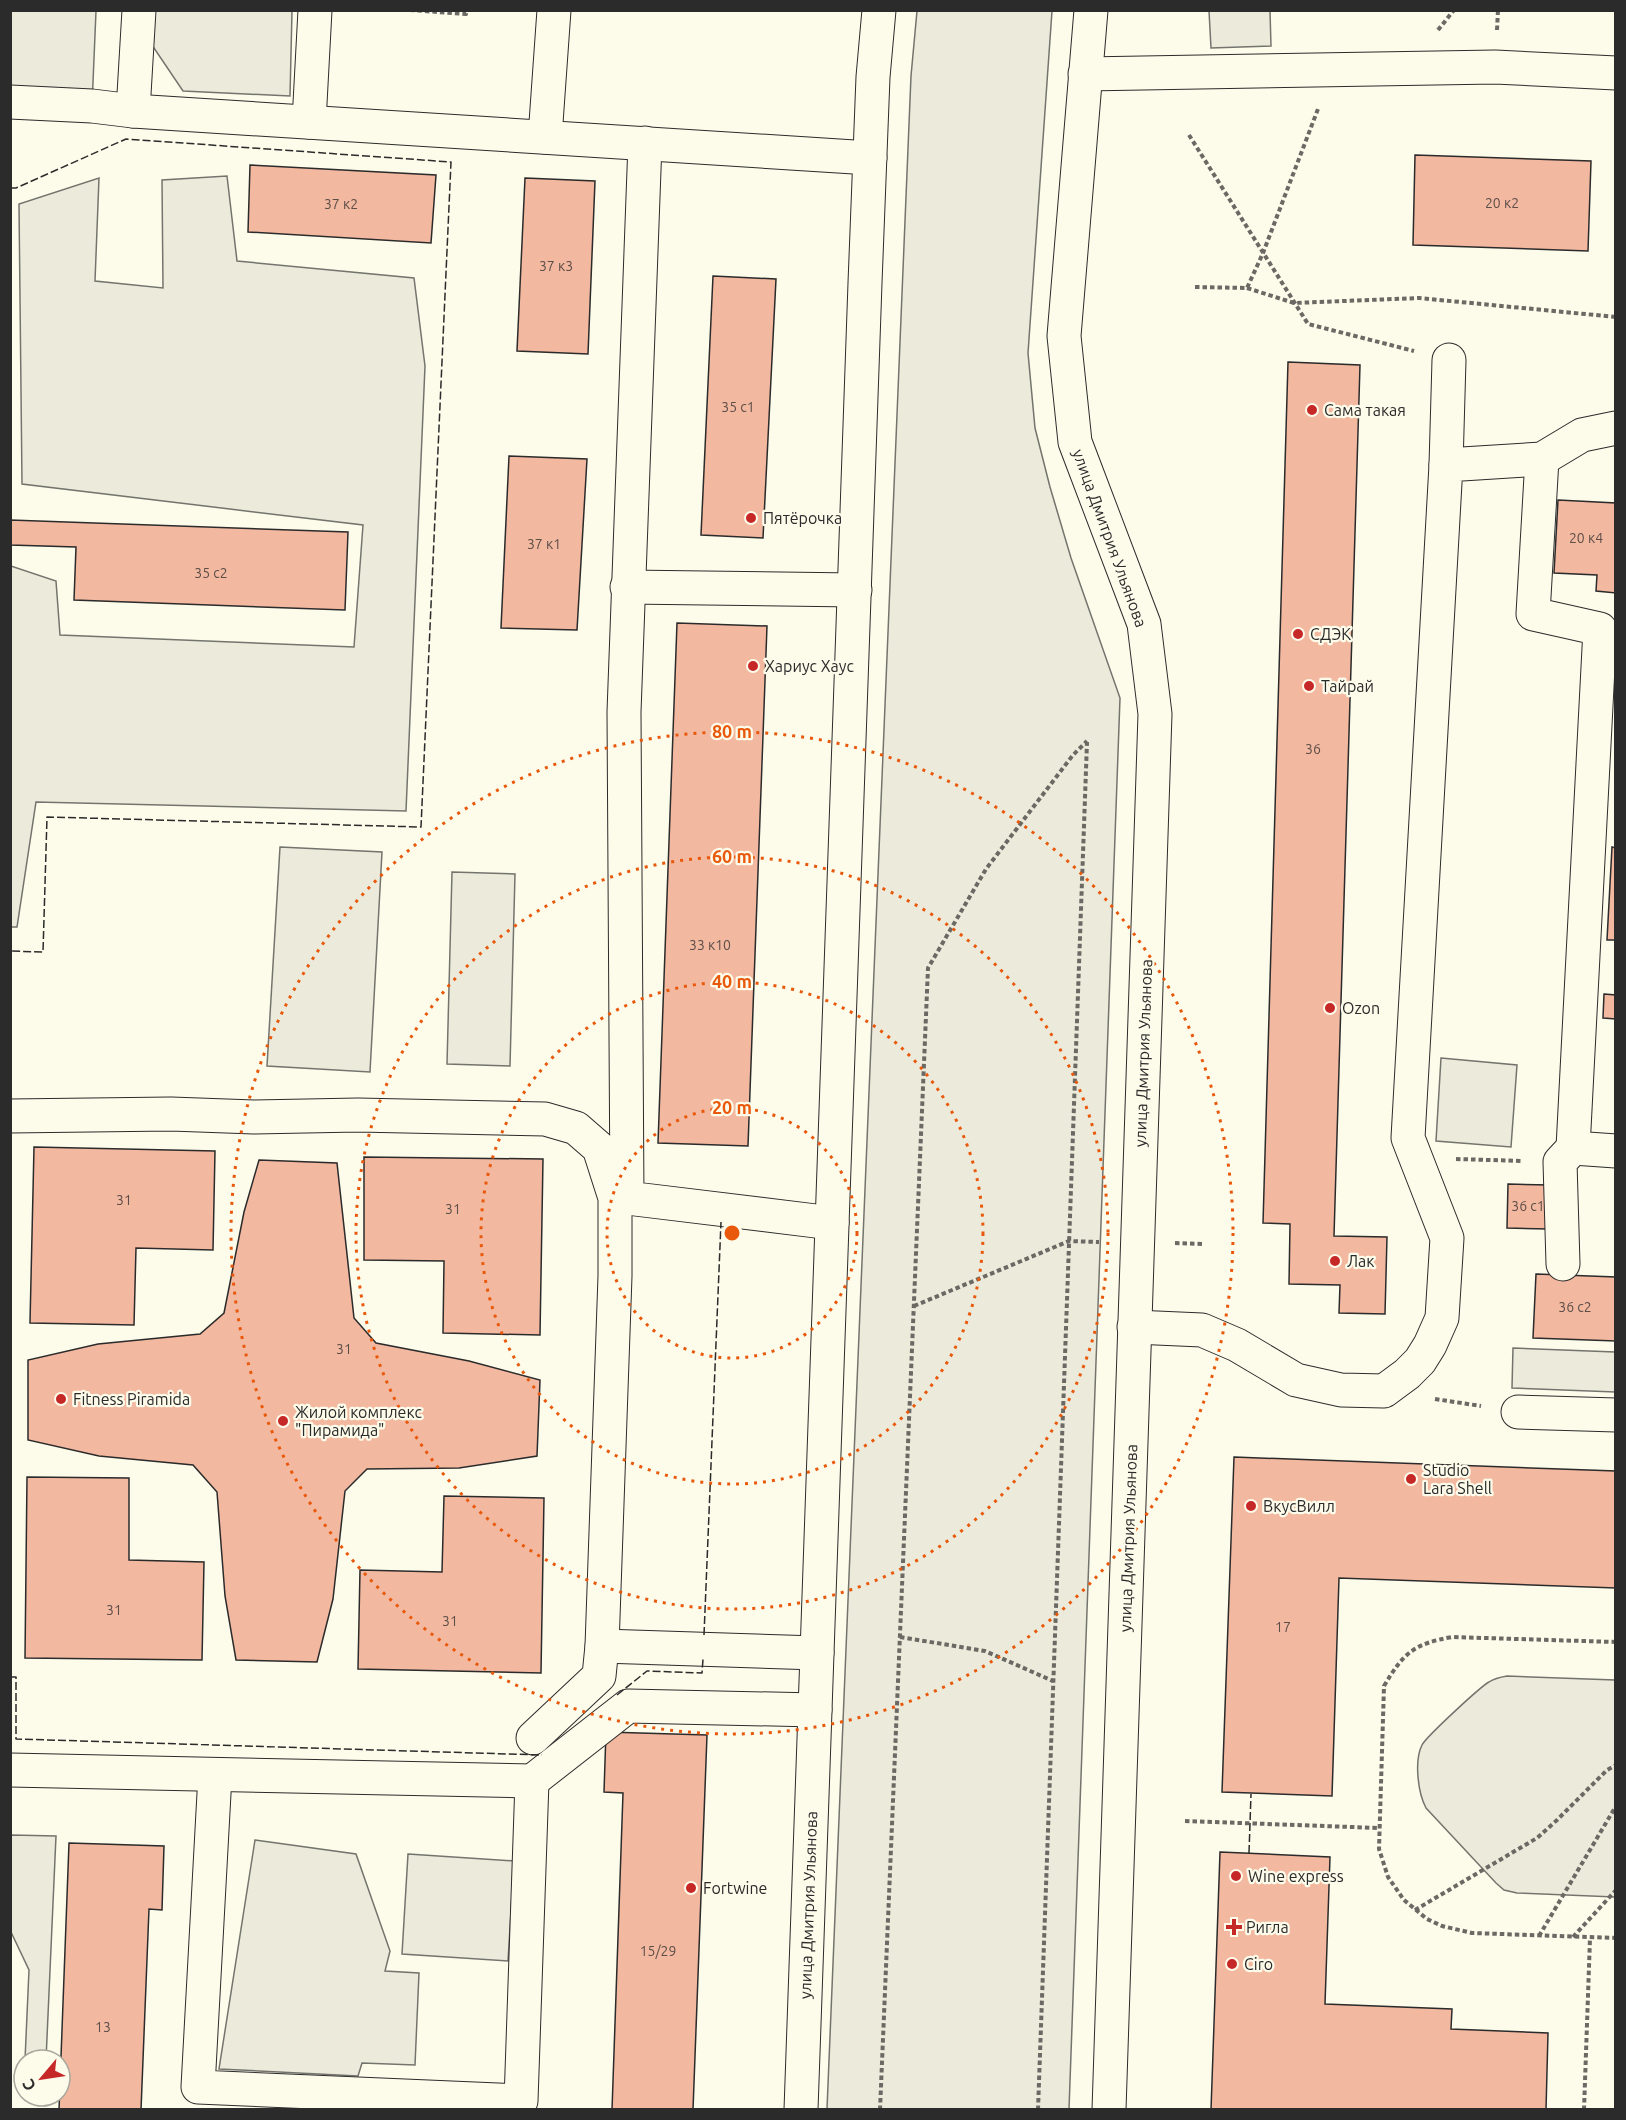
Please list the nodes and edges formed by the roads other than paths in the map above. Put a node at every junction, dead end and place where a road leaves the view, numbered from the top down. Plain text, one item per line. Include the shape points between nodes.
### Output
1 (139, 10) edge
2 (315, 10) edge
3 (554, 10) edge
4 (879, 10) edge
5 (1091, 10) edge
6 (1616, 73) edge
7 (1085, 74) junction
8 (10, 102) edge
9 (133, 111) junction
10 (309, 122) junction
11 (545, 137) junction
12 (645, 143) junction
13 (870, 158) junction
14 (1449, 360) road end
15 (1616, 428) edge
16 (1542, 459) junction
17 (1446, 465) junction
18 (627, 587) junction
19 (855, 590) junction
20 (10, 1116) edge
21 (1616, 1151) edge
22 (1566, 1155) junction
23 (832, 1223) junction
24 (1563, 1264) dead end
25 (1134, 1327) junction
26 (1518, 1412) road end
27 (1616, 1415) edge
28 (602, 1646) junction
29 (817, 1653) junction
30 (815, 1710) junction
31 (533, 1738) dead end
32 (10, 1770) edge
33 (215, 1775) junction
34 (532, 1781) junction
35 (382, 2102) edge
36 (801, 2109) edge
37 (1109, 2109) edge

1 - 9 main road
2 - 10 main road
3 - 11 main road
4 - 13 main road, улица Дмитрия Ульянова
5 - 7 main road, улица Дмитрия Ульянова
6 - 7 main road via 1496,67
7 - 25 main road, улица Дмитрия Ульянова via 1064,336 1075,442 1144,624 1155,714
8 - 9 main road
9 - 10 main road
10 - 11 main road
11 - 12 main road
12 - 13 main road
12 - 18 main road
13 - 19 main road, улица Дмитрия Ульянова
14 - 17 main road
15 - 16 main road via 1582,435
16 - 17 main road
16 - 22 main road via 1533,615 1600,629
17 - 25 main road via 1408,1138 1447,1238 1442,1318 1420,1360 1383,1391 1341,1390 1296,1380 1237,1345 1202,1330
18 - 19 main road
18 - 23 main road via 627,1198
19 - 23 main road, улица Дмитрия Ульянова
20 - 28 main road via 545,1119 576,1128 599,1148 615,1198
21 - 22 main road
22 - 24 main road
23 - 29 main road, улица Дмитрия Ульянова
25 - 37 main road, улица Дмитрия Ульянова
26 - 27 main road
28 - 29 main road
28 - 31 main road via 599,1676
29 - 30 main road, улица Дмитрия Ульянова
30 - 34 main road via 628,1706
30 - 36 main road, улица Дмитрия Ульянова
32 - 33 main road
33 - 34 main road
33 - 35 main road via 198,2087
34 - 35 main road via 521,2101

